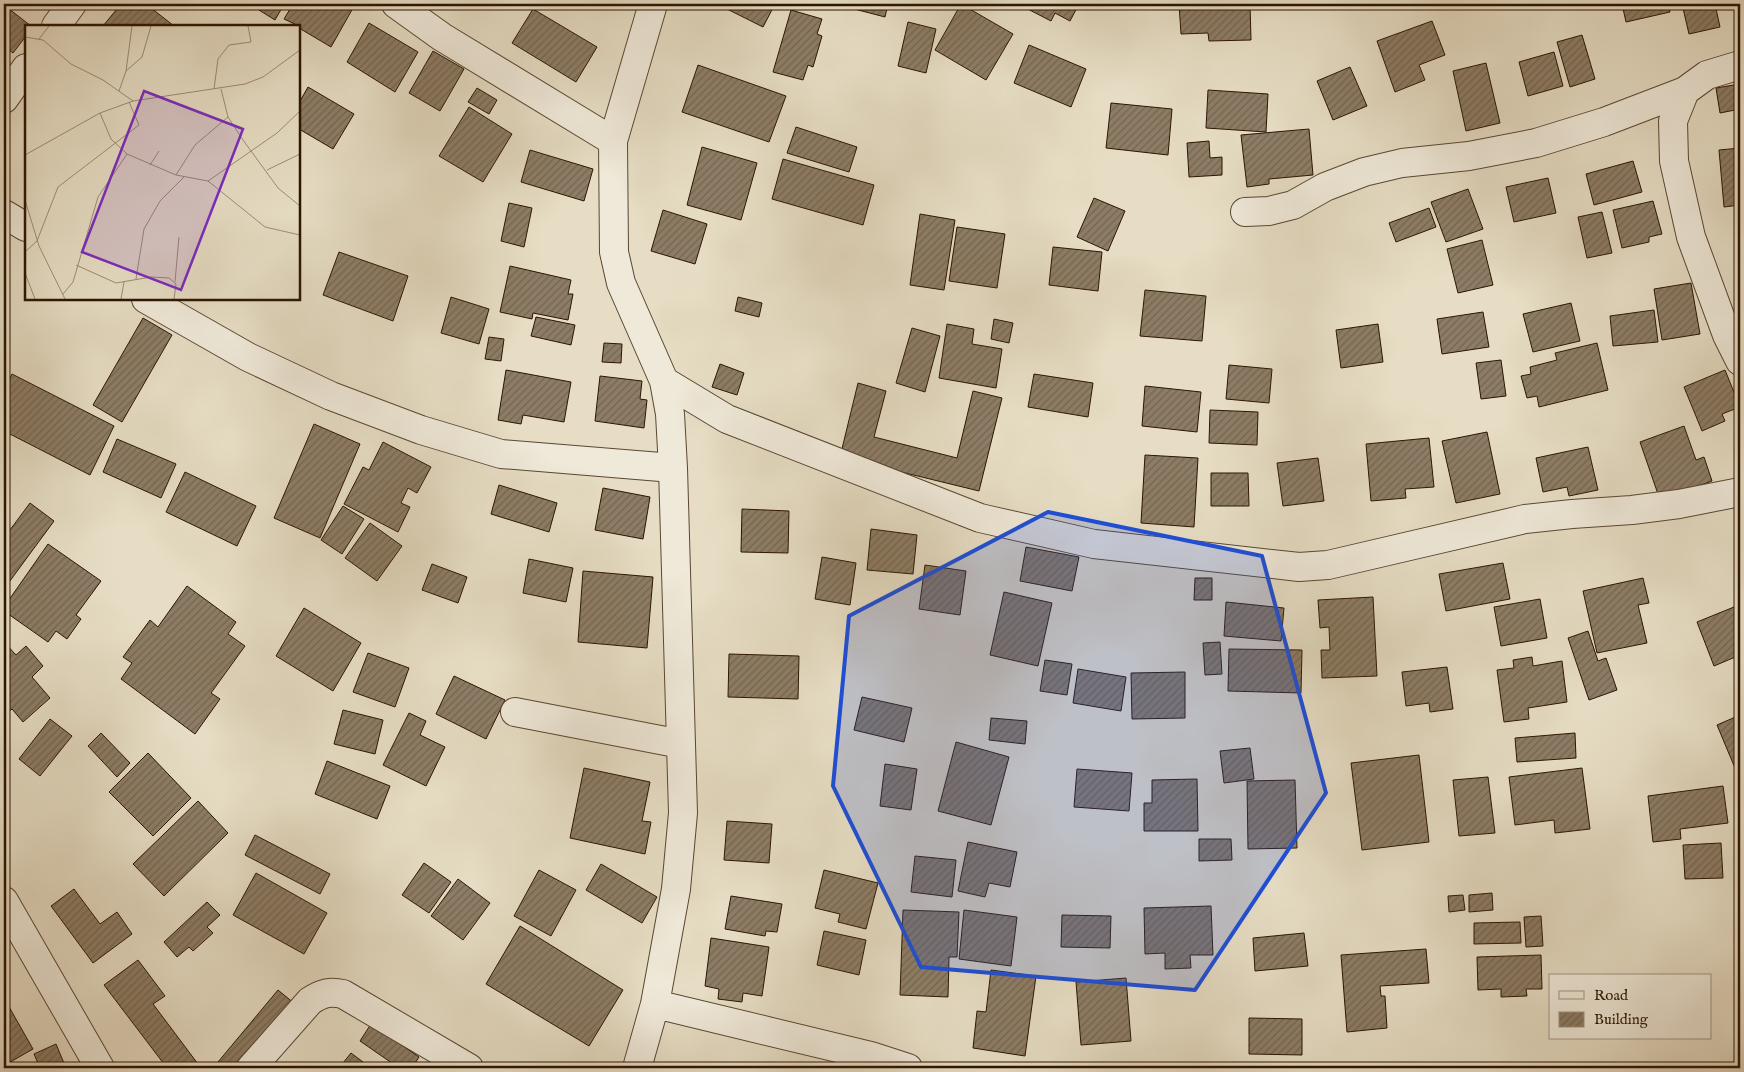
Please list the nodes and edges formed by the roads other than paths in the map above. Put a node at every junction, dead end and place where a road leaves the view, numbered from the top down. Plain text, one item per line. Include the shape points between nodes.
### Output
1 (72, 4) edge
2 (396, 4) edge
3 (653, 4) edge
4 (57, 25) edge
5 (1740, 65) edge
6 (25, 69) edge
7 (1685, 92) junction
8 (4, 99) edge
9 (613, 141) junction
10 (1245, 212) dead end
11 (4, 214) edge
12 (25, 226) edge
13 (148, 300) edge
14 (1740, 361) edge
15 (664, 381) junction
16 (673, 468) junction
17 (1740, 492) edge
18 (515, 712) dead end
19 (681, 744) junction
20 (4, 901) edge
21 (655, 1004) junction
22 (100, 1068) edge
23 (251, 1068) edge
24 (469, 1068) edge
25 (637, 1068) edge
26 (908, 1068) edge

1 - 4 street
2 - 9 street via 442,37
3 - 9 street
5 - 7 street via 1707,75
6 - 8 street
7 - 10 street via 1536,143 1469,156 1402,163 1364,172 1325,187 1293,205
7 - 14 street via 1673,121 1674,161 1691,237 1727,335
9 - 15 street via 614,252 621,282
11 - 12 street
13 - 16 street via 256,361 331,396 421,430 501,454
15 - 16 street via 670,414
15 - 17 street via 727,419 980,518 1094,544 1299,567 1328,565 1526,519 1632,510
16 - 19 street
18 - 19 street
19 - 21 street via 683,813 676,889
20 - 22 street
21 - 25 street
21 - 26 street via 871,1056
23 - 24 street via 310,1001 320,994 332,992 343,994

